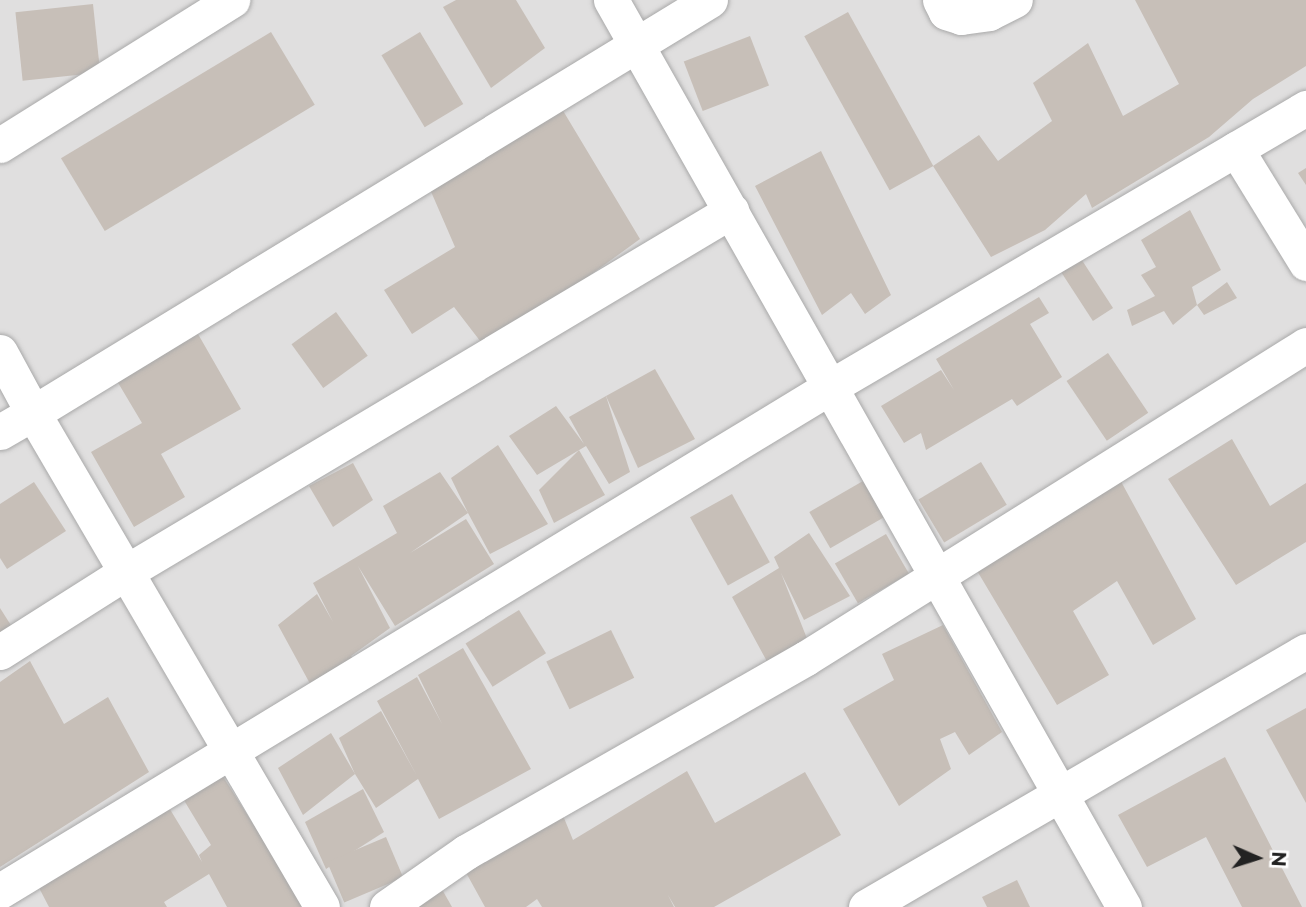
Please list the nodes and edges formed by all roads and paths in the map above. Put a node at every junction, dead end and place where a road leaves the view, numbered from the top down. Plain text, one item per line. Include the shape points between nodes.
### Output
1 (232, 0) edge
2 (611, 0) edge
3 (710, 0) edge
4 (940, 0) edge
5 (1015, 0) edge
6 (635, 41) junction
7 (1306, 108) edge
8 (0, 145) edge
9 (1237, 149) junction
10 (731, 211) junction
11 (1306, 262) edge
12 (1306, 345) edge
13 (0, 352) edge
14 (830, 387) junction
15 (33, 413) junction
16 (0, 432) edge
17 (126, 572) junction
18 (935, 574) junction
19 (1306, 651) edge
20 (0, 652) edge
21 (231, 752) junction
22 (1059, 795) junction
23 (0, 891) edge
24 (322, 907) edge
25 (387, 907) edge
26 (866, 907) edge
27 (1124, 907) edge

1 - 8 street
2 - 6 street
3 - 6 street
4 - 5 street via 946,12 961,17 989,13
6 - 10 street
6 - 15 street
7 - 9 street
9 - 11 street
9 - 14 street
10 - 14 street
10 - 17 street
12 - 18 street
13 - 15 street
14 - 18 street
14 - 21 street
15 - 16 street
15 - 17 street
17 - 20 street
17 - 21 street
18 - 22 street
18 - 25 street via 806,658 466,852
19 - 22 street
21 - 23 street
21 - 24 street
22 - 26 street
22 - 27 street

